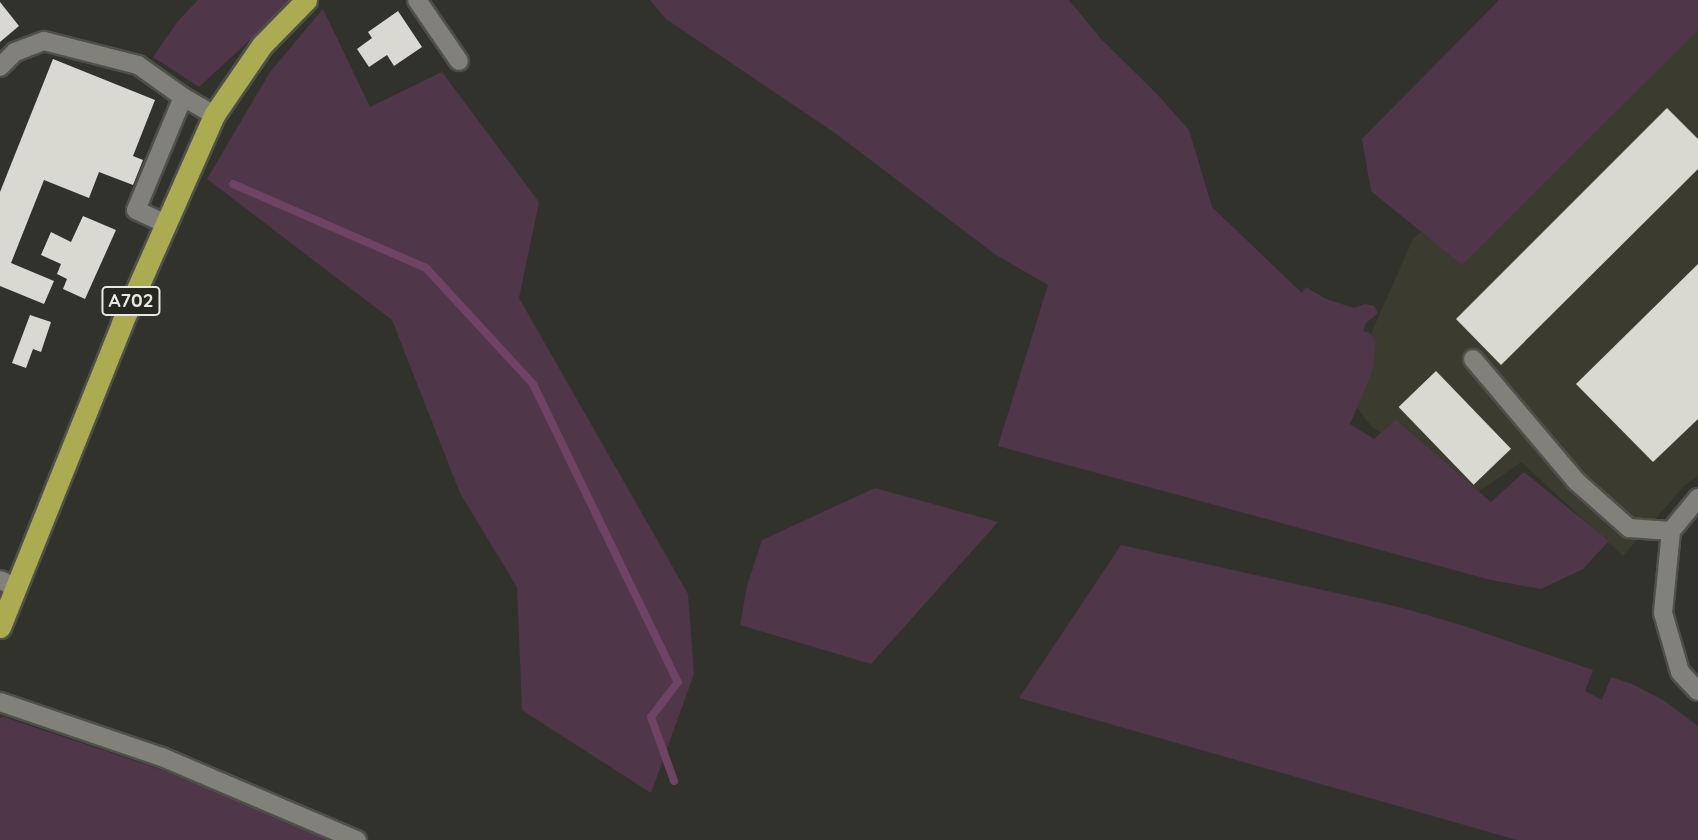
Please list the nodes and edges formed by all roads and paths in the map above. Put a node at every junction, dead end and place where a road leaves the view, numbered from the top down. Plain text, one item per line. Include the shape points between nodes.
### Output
1 (306, 0) edge
2 (417, 0) edge
3 (459, 61) dead end
4 (0, 67) edge
5 (183, 97) junction
6 (214, 115) junction
7 (166, 224) junction
8 (1473, 359) dead end
9 (1698, 498) edge
10 (1671, 531) junction
11 (8, 583) edge
12 (0, 627) edge
13 (1698, 691) edge
14 (0, 702) edge
15 (357, 840) edge

1 - 6 highway, A702 via 262,45
2 - 3 street
4 - 5 street via 15,52 44,41 138,65
5 - 6 street
5 - 7 street via 136,210
6 - 7 highway, A702
7 - 11 highway, A702
8 - 10 street via 1576,481 1629,528
9 - 10 street
10 - 13 street via 1663,613 1681,672
11 - 12 highway, A702
14 - 15 street via 162,757

